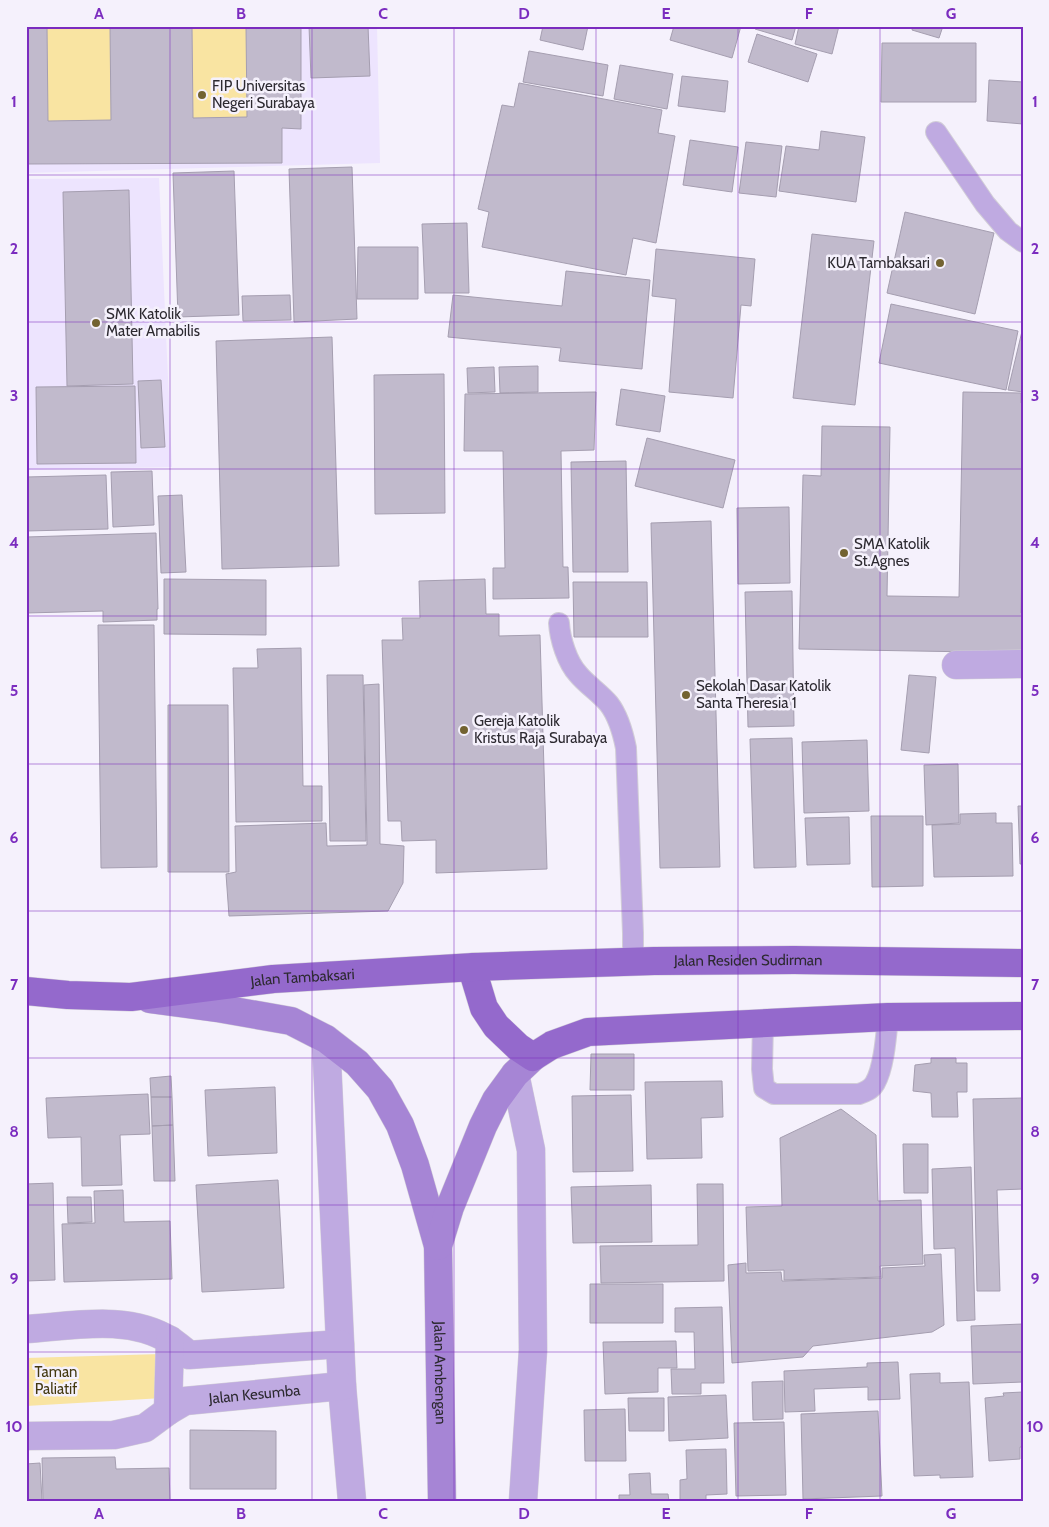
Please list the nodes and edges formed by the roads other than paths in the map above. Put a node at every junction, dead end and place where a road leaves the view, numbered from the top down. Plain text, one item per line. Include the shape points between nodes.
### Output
1 (936, 132) dead end
2 (1023, 242) edge
3 (559, 623) dead end
4 (1023, 664) edge
5 (956, 665) dead end
6 (633, 962) junction
7 (1023, 963) edge
8 (474, 967) junction
9 (26, 990) edge
10 (131, 997) junction
11 (1023, 1016) edge
12 (888, 1017) junction
13 (763, 1023) junction
14 (326, 1039) junction
15 (524, 1066) junction
16 (438, 1246) junction
17 (26, 1329) edge
18 (170, 1340) junction
19 (340, 1344) junction
20 (342, 1386) junction
21 (168, 1411) junction
22 (26, 1436) edge
23 (352, 1501) edge
24 (442, 1501) edge
25 (523, 1501) edge

1 - 2 lane via 985,204 1008,231
3 - 6 lane via 563,645 574,670 611,706 621,726 626,748
4 - 5 street
6 - 7 main road, Jalan Residen Sudirman
6 - 8 main road, Jalan Residen Sudirman
8 - 10 main road, Jalan Tambaksari via 274,979
8 - 15 main road via 484,1008 496,1026 518,1047
9 - 10 main road, Jalan Tambaksari
10 - 14 main road, Jalan Tambaksari via 291,1022
11 - 12 main road
12 - 13 main road
12 - 13 lane via 882,1061 874,1084 859,1094 774,1094 764,1088
13 - 15 main road via 588,1032 552,1045
14 - 16 main road, Jalan Ambengan via 363,1069 380,1089 400,1125
14 - 19 street
15 - 16 main road, Jalan Ambengan via 496,1100 483,1126
15 - 25 street via 531,1150 533,1350
16 - 24 main road, Jalan Ambengan
17 - 18 street via 126,1325
18 - 19 street via 189,1355
18 - 21 street
19 - 20 street
20 - 21 street, Jalan Kesumba via 185,1401
20 - 23 street
21 - 22 street, Jalan Kesumba via 145,1428 114,1434

